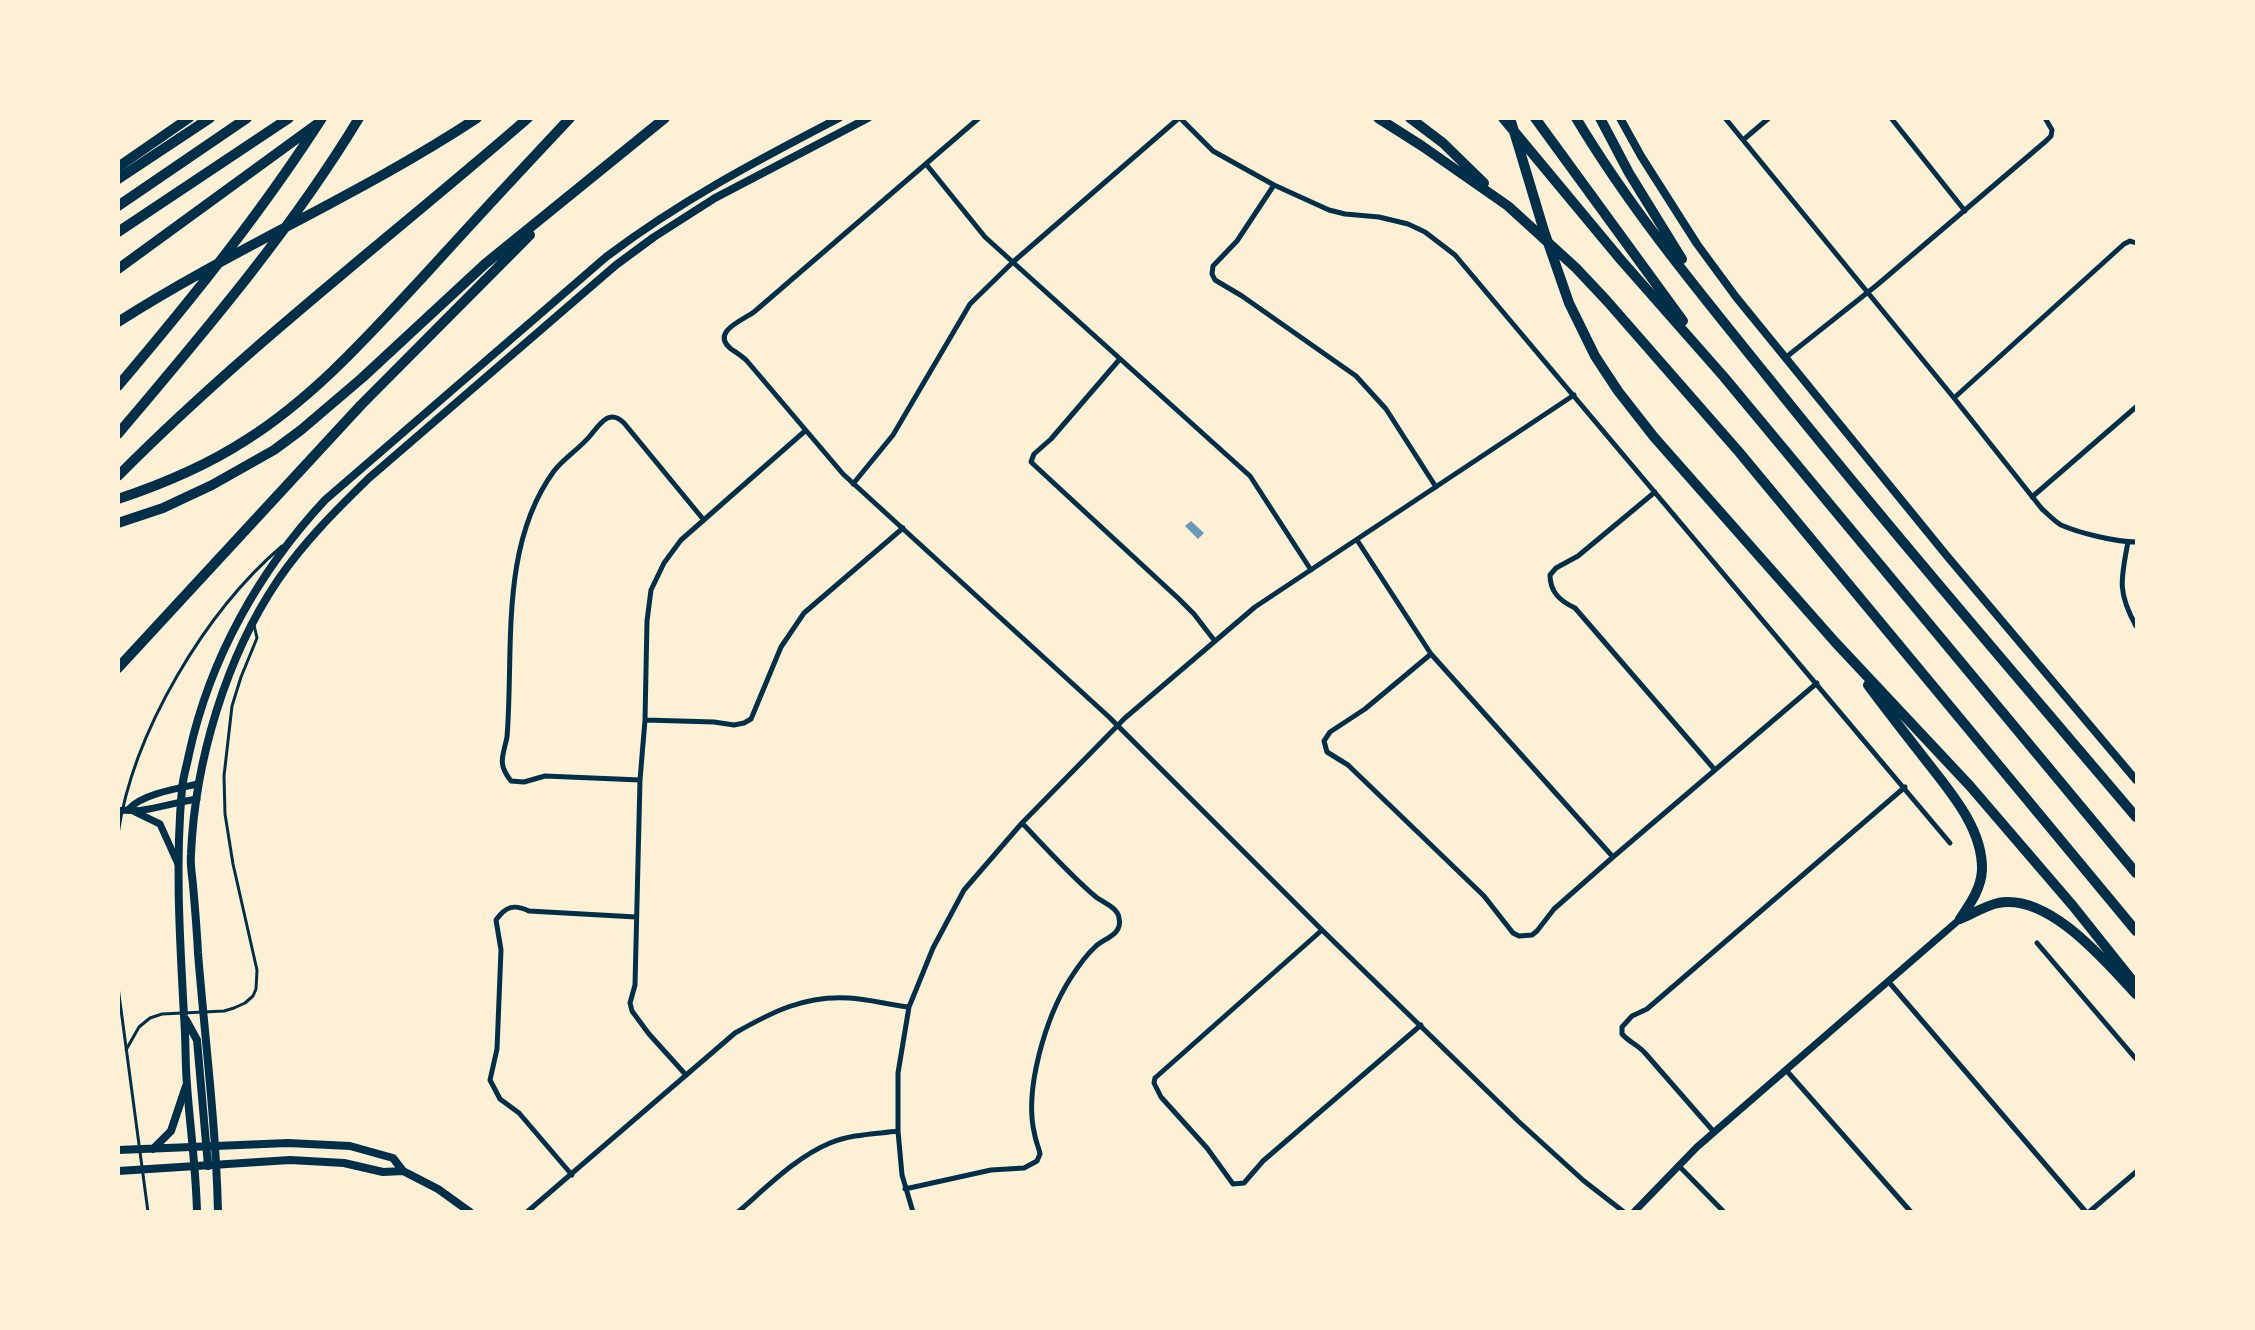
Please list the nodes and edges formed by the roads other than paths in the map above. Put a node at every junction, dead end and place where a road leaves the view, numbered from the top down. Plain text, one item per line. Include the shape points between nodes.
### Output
1 (189, 118) edge
2 (210, 118) edge
3 (247, 118) edge
4 (289, 118) edge
5 (323, 118) edge
6 (359, 118) edge
7 (477, 118) edge
8 (528, 118) edge
9 (570, 118) edge
10 (665, 118) edge
11 (839, 118) edge
12 (868, 118) edge
13 (978, 118) edge
14 (1179, 118) edge
15 (1378, 118) edge
16 (1410, 118) edge
17 (1503, 118) edge
18 (1510, 118) edge
19 (1535, 118) edge
20 (1575, 118) edge
21 (1600, 118) edge
22 (1620, 118) edge
23 (1725, 118) edge
24 (1769, 118) edge
25 (1891, 118) edge
26 (2045, 118) edge
27 (1743, 140) junction
28 (926, 164) junction
29 (118, 167) edge
30 (118, 179) edge
31 (1274, 185) junction
32 (559, 205) junction
33 (118, 206) edge
34 (1508, 206) junction
35 (1965, 211) junction
36 (118, 232) edge
37 (2136, 243) edge
38 (1014, 262) junction
39 (118, 269) edge
40 (1867, 293) junction
41 (1722, 319) junction
42 (118, 322) edge
43 (1785, 358) junction
44 (1119, 360) junction
45 (1724, 377) junction
46 (118, 386) edge
47 (1574, 395) junction
48 (1954, 398) junction
49 (2136, 407) edge
50 (805, 431) junction
51 (118, 434) edge
52 (118, 476) edge
53 (853, 483) junction
54 (1436, 487) junction
55 (1654, 492) junction
56 (2032, 497) junction
57 (118, 499) edge
58 (703, 519) junction
59 (118, 523) edge
60 (903, 528) junction
61 (291, 538) junction
62 (1357, 540) junction
63 (2128, 542) junction
64 (2136, 542) edge
65 (1311, 570) junction
66 (254, 621) junction
67 (2136, 626) edge
68 (1214, 640) junction
69 (1835, 642) junction
70 (1431, 654) junction
71 (118, 668) edge
72 (1817, 684) junction
73 (645, 720) junction
74 (1118, 726) junction
75 (1714, 770) junction
76 (640, 780) junction
77 (2136, 780) edge
78 (198, 784) junction
79 (182, 787) junction
80 (1905, 787) junction
81 (197, 799) junction
82 (181, 801) junction
83 (129, 809) junction
84 (118, 811) edge
85 (2136, 817) edge
86 (1022, 823) junction
87 (118, 834) edge
88 (1950, 843) dead end
89 (1613, 856) junction
90 (179, 866) junction
91 (2136, 873) edge
92 (636, 917) junction
93 (1960, 919) junction
94 (1322, 930) junction
95 (2136, 931) edge
96 (2037, 943) dead end
97 (1888, 981) junction
98 (2136, 985) edge
99 (118, 987) edge
100 (2136, 994) edge
101 (909, 1007) junction
102 (184, 1017) junction
103 (1421, 1025) junction
104 (126, 1050) junction
105 (2136, 1059) edge
106 (1786, 1070) junction
107 (686, 1075) junction
108 (186, 1084) junction
109 (898, 1131) junction
110 (1714, 1132) junction
111 (206, 1145) junction
112 (216, 1145) junction
113 (194, 1146) junction
114 (153, 1149) junction
115 (118, 1150) edge
116 (1678, 1165) junction
117 (212, 1166) junction
118 (195, 1167) junction
119 (120, 1171) edge
120 (403, 1171) junction
121 (2136, 1172) edge
122 (572, 1175) junction
123 (905, 1189) junction
124 (147, 1212) edge
125 (197, 1212) edge
126 (218, 1212) edge
127 (470, 1212) edge
128 (527, 1212) edge
129 (738, 1212) edge
130 (913, 1212) edge
131 (1624, 1212) edge
132 (1634, 1212) edge
133 (1724, 1212) edge
134 (1911, 1212) edge
135 (2088, 1212) edge

1 - 29 highway
2 - 30 highway
3 - 33 highway
4 - 36 highway
5 - 39 highway
5 - 46 highway via 206,282
6 - 51 highway via 273,246
7 - 42 highway via 421,154
8 - 52 highway via 234,366
9 - 57 highway via 366,338 284,413 246,440 173,479
10 - 32 highway
11 - 61 main road via 696,195 606,257 351,476
12 - 66 main road via 715,198 616,265 339,507 278,580
13 - 28 street
14 - 31 street via 1213,151
14 - 38 street
15 - 34 highway
16 - 34 highway via 1443,143
17 - 45 highway
18 - 69 highway via 1563,286 1595,356 1644,424
19 - 45 highway
20 - 41 highway via 1635,207
21 - 41 highway via 1648,205
22 - 43 main road via 1697,244
23 - 27 street
24 - 27 street
25 - 35 street
26 - 35 street via 2052,128 2051,136
27 - 40 street
28 - 38 street via 985,237
28 - 50 street via 724,334 730,349 747,361
31 - 47 street via 1329,210 1408,224 1442,243
31 - 54 street via 1237,241 1213,266 1215,280 1356,376 1386,409
32 - 59 highway via 484,264 362,378 292,436 213,485
32 - 71 highway via 361,405
34 - 95 highway via 1576,268 1644,341
35 - 40 street
37 - 48 street via 2124,244
38 - 44 street
38 - 53 street via 964,312 893,435
40 - 43 street
40 - 48 street
41 - 85 highway via 1872,506
43 - 77 main road
44 - 65 street via 1250,476
44 - 68 street via 1031,462 1187,606
45 - 91 highway
47 - 54 street
47 - 55 street
48 - 56 street
49 - 56 street
50 - 53 street
50 - 58 street
53 - 60 street
54 - 62 street
55 - 72 street
55 - 75 street via 1578,556 1556,568 1550,574 1550,585 1563,602 1575,608
56 - 63 street via 2060,524
58 - 73 street via 670,553 651,590
58 - 76 street via 619,417 612,416 604,419 554,471 521,545 515,572 507,737 501,757 505,772 511,781 524,782 545,776
60 - 73 street via 804,612 781,647 751,719 734,724
60 - 74 street
61 - 79 main road via 250,596 218,664 196,724
61 - 87 lane via 244,583 173,683 149,730
62 - 65 street
62 - 70 street
63 - 64 street
63 - 67 street via 2122,591
65 - 68 street
66 - 78 main road via 228,679
66 - 104 lane via 257,638 232,706 224,776 226,824 257,970 256,989 245,1004 224,1011 150,1018 139,1027
68 - 74 street
69 - 93 highway via 1957,802 1979,846 1980,881
69 - 98 highway via 1970,786
70 - 89 street
70 - 89 street via 1365,709 1330,732 1324,741 1327,752 1365,781 1484,896 1519,936 1537,931 1554,909
72 - 75 street
72 - 80 street
73 - 76 street
74 - 86 street
74 - 94 street
75 - 89 street
76 - 92 street
78 - 79 street
78 - 81 main road
79 - 82 main road
79 - 83 street via 134,803
80 - 88 street
80 - 110 street via 1647,1009 1622,1026 1628,1041 1645,1053
81 - 82 street
81 - 112 main road via 190,855
82 - 83 street via 140,811
82 - 90 main road
83 - 84 street
83 - 90 street via 160,824
86 - 101 street via 964,890 933,948
86 - 123 street via 1091,892 1117,912 1119,927 1080,963 1059,998 1046,1033 1038,1057 1033,1098 1040,1154 1037,1161 1024,1168 992,1170
90 - 102 main road
92 - 107 street via 632,1011
92 - 122 street via 530,911 515,906 508,907 496,920 501,950 498,1038 490,1080 501,1099 519,1113
93 - 97 street
93 - 100 highway via 1998,903 2024,904 2039,910 2088,945
94 - 103 street
94 - 103 street via 1155,1078 1161,1097 1233,1184 1244,1183 1263,1161
96 - 105 street
97 - 106 street
97 - 135 street
99 - 104 lane
101 - 107 street via 826,998 780,1008 735,1033
101 - 109 street via 897,1073
102 - 108 main road
102 - 111 main road via 195,1035
103 - 131 street via 1546,1147
104 - 124 lane
106 - 110 street
106 - 134 street
107 - 122 street
108 - 113 main road
108 - 114 main road via 171,1131
109 - 123 street
109 - 129 street via 829,1143
110 - 116 street
111 - 112 main road
111 - 113 main road
111 - 117 main road
112 - 117 main road
112 - 120 main road via 350,1146 393,1158
113 - 114 main road
113 - 118 main road
114 - 115 main road
116 - 132 street
116 - 133 street
117 - 118 main road
117 - 120 main road via 317,1160 383,1172
117 - 126 main road
118 - 119 main road
118 - 125 main road
120 - 127 main road
121 - 135 street
122 - 128 street
123 - 130 street

